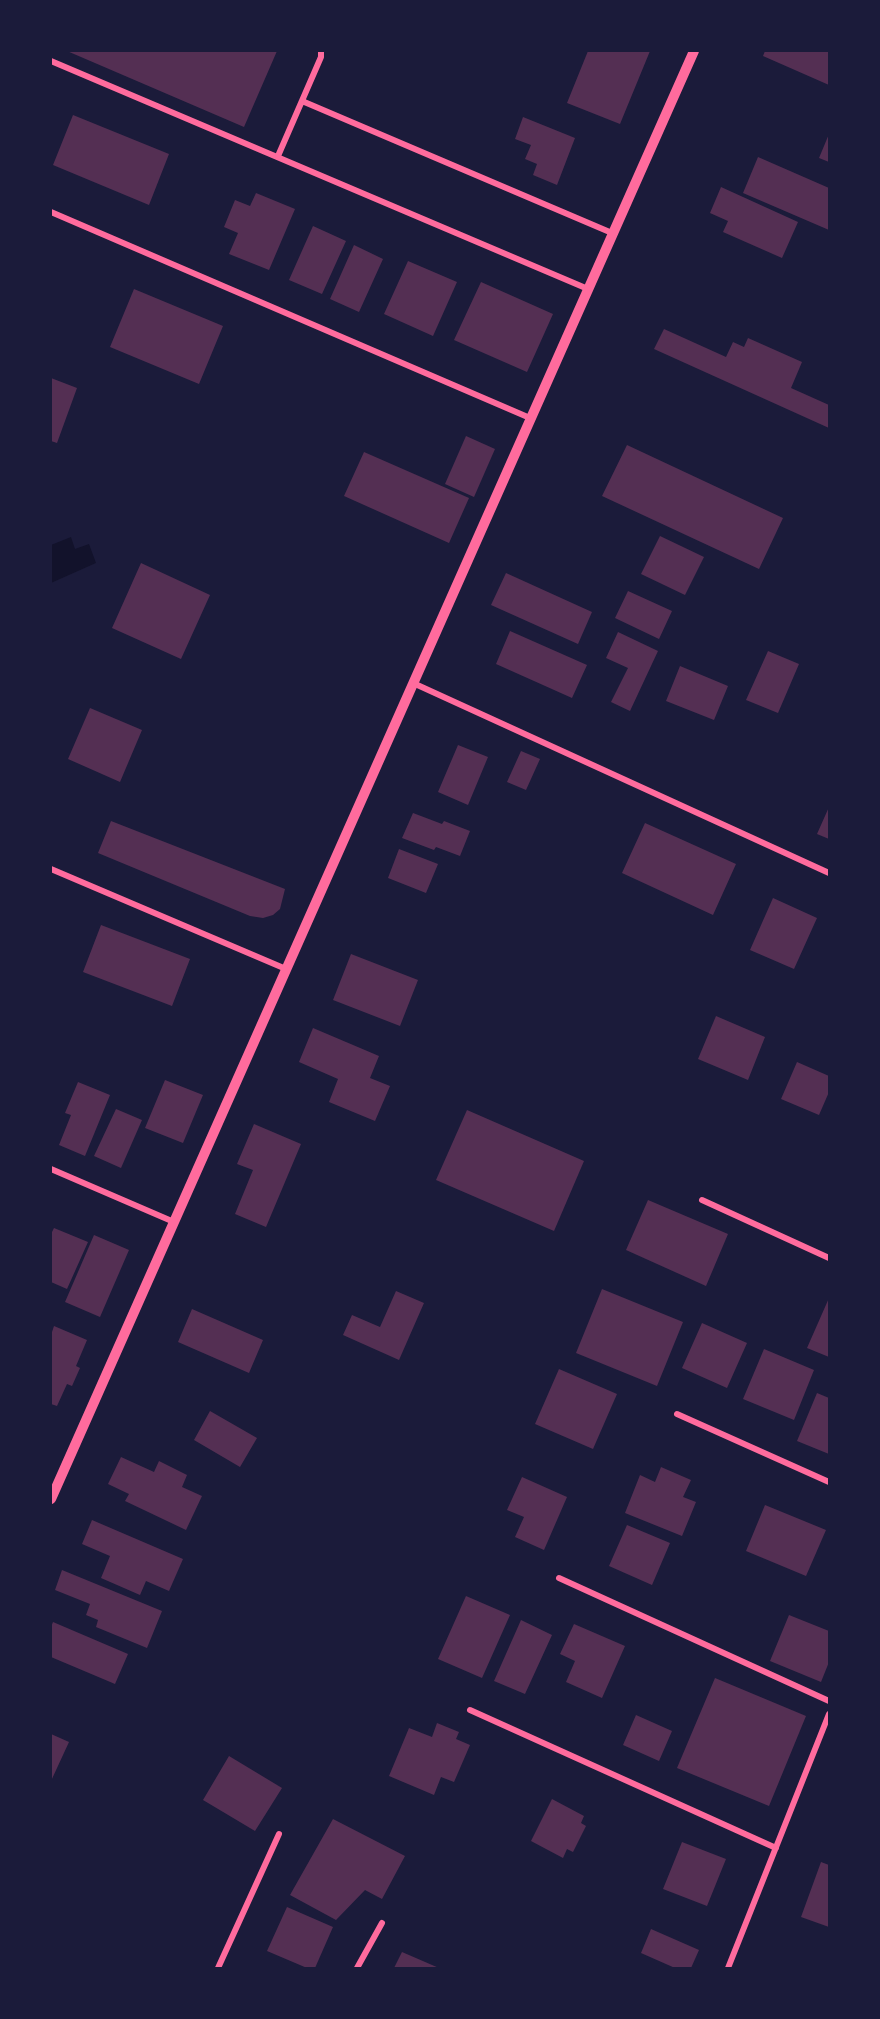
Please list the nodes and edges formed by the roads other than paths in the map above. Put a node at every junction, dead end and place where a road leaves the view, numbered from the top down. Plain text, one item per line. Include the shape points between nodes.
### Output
1 (321, 51) edge
2 (694, 51) edge
3 (51, 61) edge
4 (302, 101) junction
5 (278, 156) junction
6 (51, 212) edge
7 (612, 233) junction
8 (588, 289) junction
9 (530, 418) junction
10 (413, 683) junction
11 (51, 869) edge
12 (829, 873) edge
13 (286, 969) junction
14 (51, 1169) edge
15 (702, 1200) dead end
16 (174, 1222) junction
17 (829, 1258) edge
18 (677, 1414) dead end
19 (829, 1482) edge
20 (51, 1499) edge
21 (559, 1578) dead end
22 (829, 1701) edge
23 (470, 1710) dead end
24 (829, 1714) edge
25 (279, 1834) dead end
26 (776, 1848) junction
27 (382, 1923) dead end
28 (218, 1968) edge
29 (357, 1968) edge
30 (728, 1968) edge

1 - 4 street
2 - 7 street
3 - 5 street
4 - 5 street
4 - 7 street
5 - 8 street
6 - 9 street
7 - 8 street
8 - 9 street
9 - 10 street
10 - 12 street
10 - 13 street
11 - 13 street
13 - 16 street
14 - 16 street
15 - 17 street
16 - 20 street
18 - 19 street
21 - 22 street
23 - 26 street
24 - 26 street
25 - 28 street
26 - 30 street
27 - 29 street

